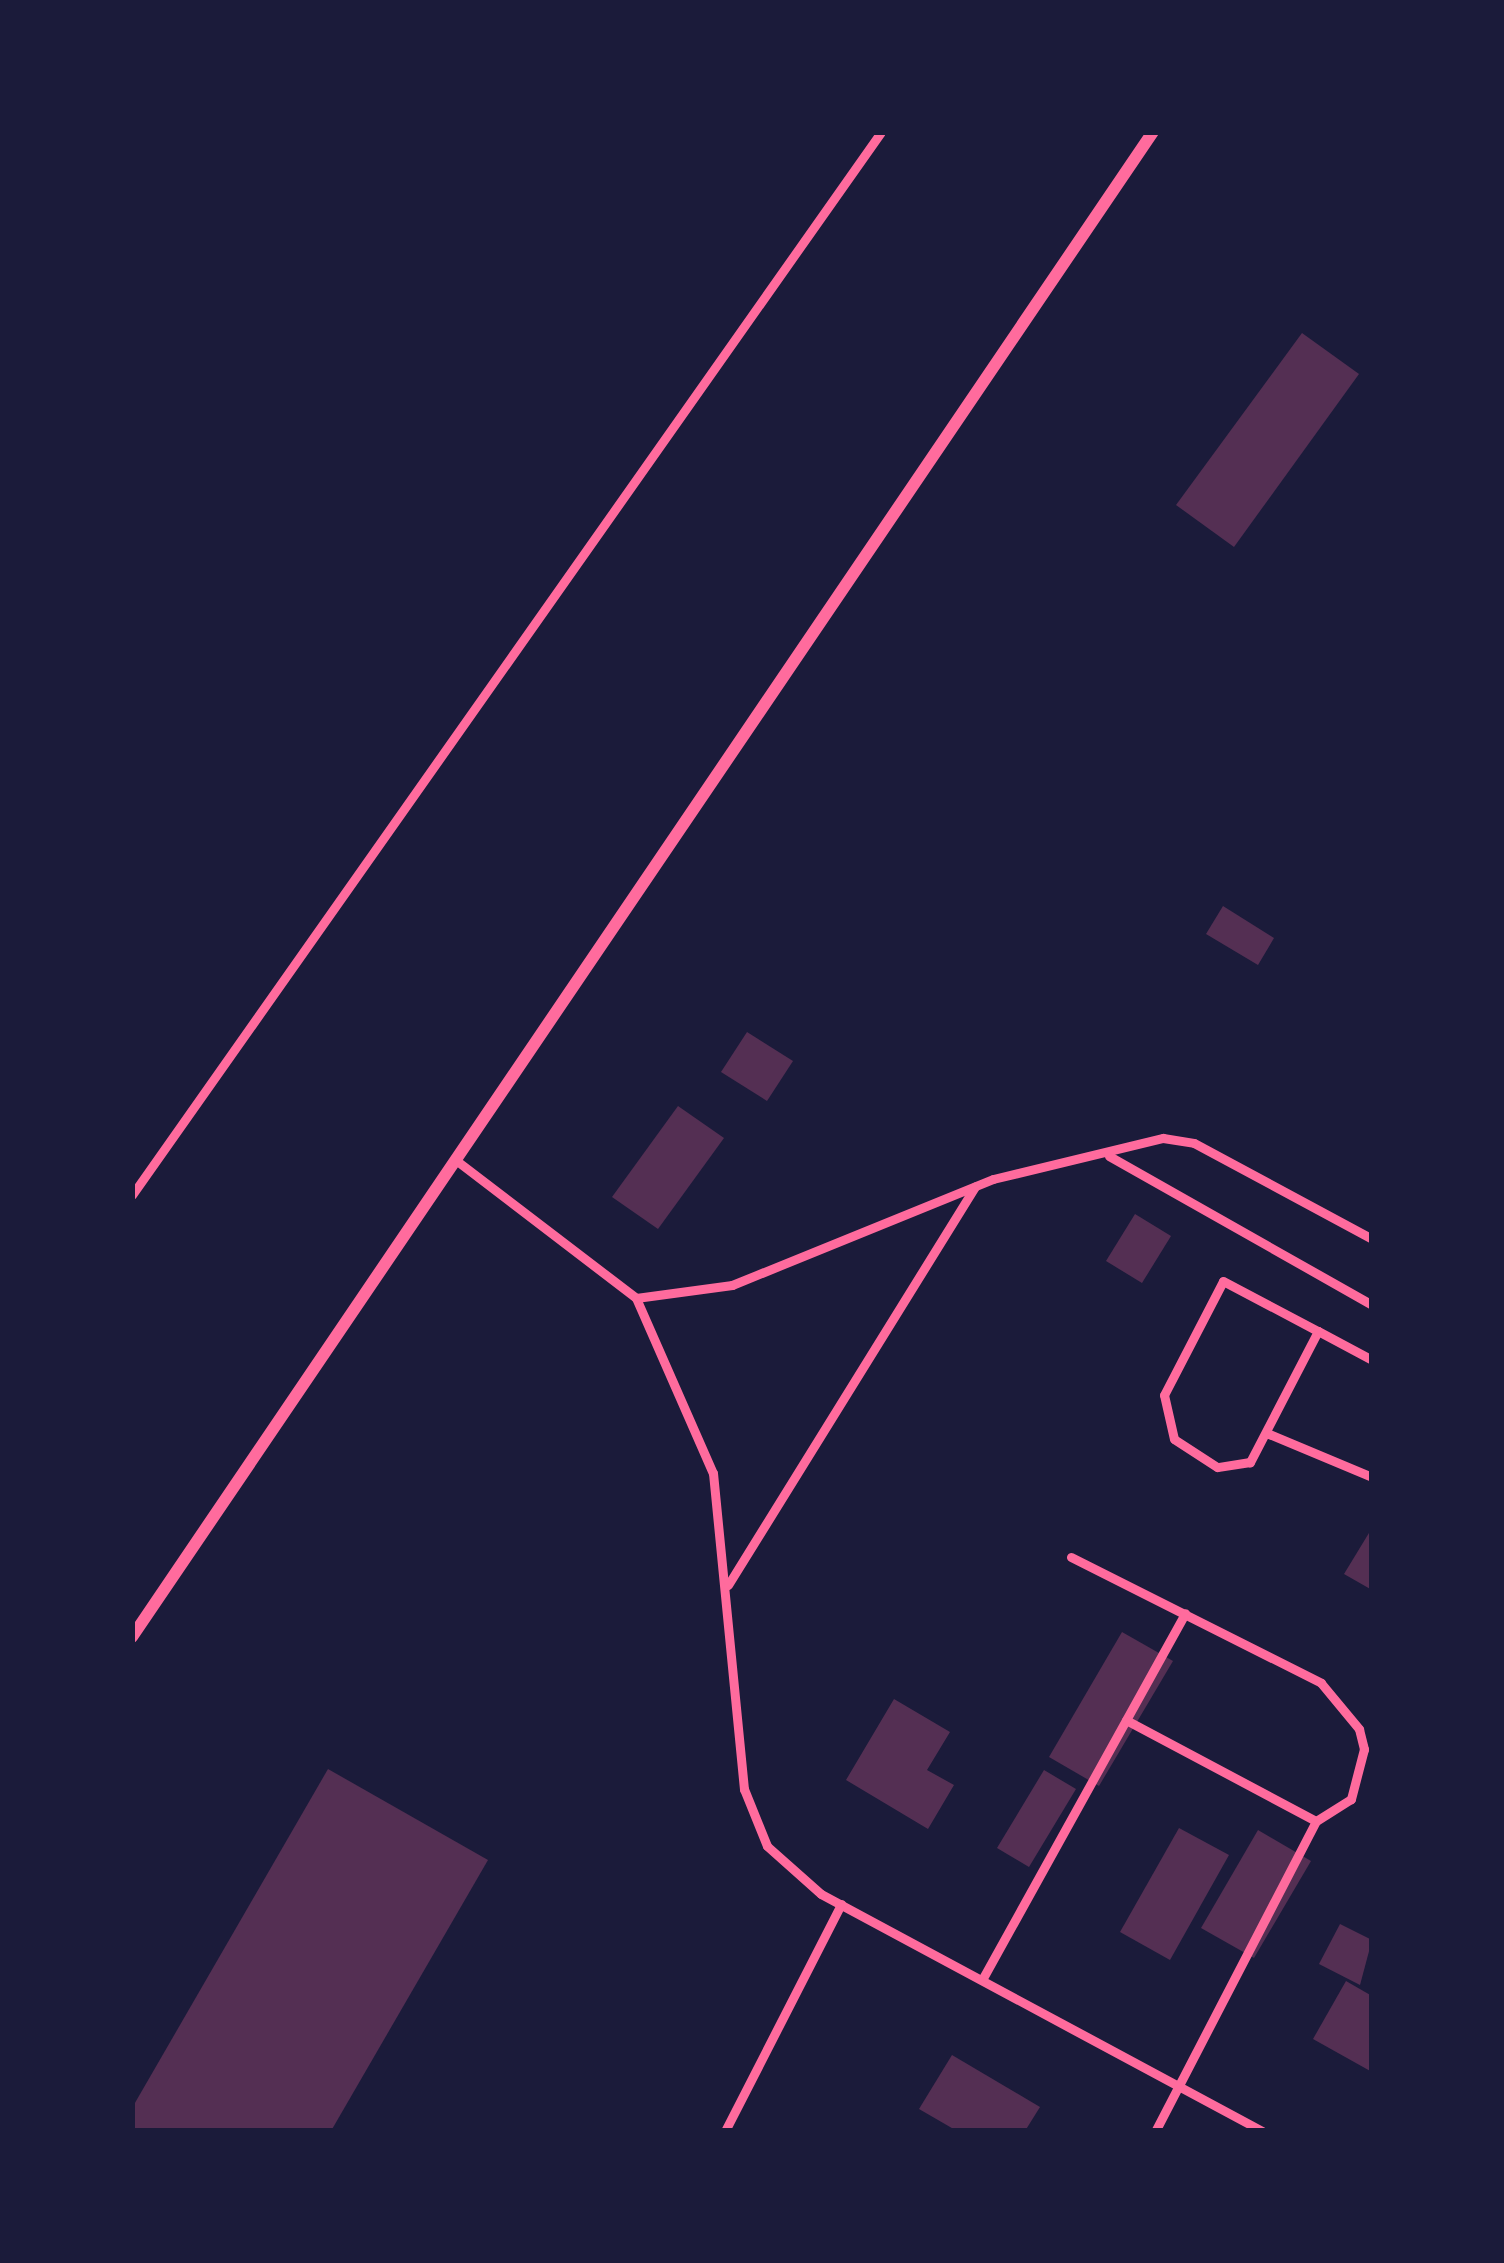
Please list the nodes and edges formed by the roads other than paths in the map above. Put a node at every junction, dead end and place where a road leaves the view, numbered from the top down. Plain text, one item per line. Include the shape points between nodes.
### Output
1 (881, 132) edge
2 (1153, 132) edge
3 (1109, 1156) junction
4 (457, 1162) junction
5 (975, 1186) junction
6 (132, 1195) edge
7 (1372, 1239) edge
8 (636, 1298) junction
9 (1372, 1305) edge
10 (1318, 1331) junction
11 (1372, 1360) edge
12 (1269, 1434) junction
13 (1372, 1477) edge
14 (1071, 1557) dead end
15 (728, 1585) junction
16 (1185, 1613) junction
17 (132, 1637) edge
18 (1126, 1720) junction
19 (1316, 1821) junction
20 (841, 1904) junction
21 (983, 1978) junction
22 (1176, 2082) junction
23 (725, 2131) edge
24 (1156, 2131) edge
25 (1262, 2131) edge

1 - 6 lane
2 - 4 street
3 - 5 lane via 1066,1158
3 - 7 lane via 1162,1138 1187,1140
3 - 9 lane
4 - 8 lane
4 - 17 street
5 - 8 lane via 732,1285
5 - 15 lane
8 - 15 lane via 713,1473
10 - 11 lane
10 - 12 lane
10 - 12 lane via 1223,1281 1175,1367 1164,1420 1195,1458 1234,1468 1250,1462
12 - 13 lane
14 - 16 lane
15 - 20 lane via 753,1819 792,1875
16 - 18 lane
16 - 19 lane via 1321,1683 1359,1729 1358,1785 1339,1813
18 - 19 lane
18 - 21 lane
19 - 22 lane
20 - 21 lane
20 - 23 lane
21 - 22 lane
22 - 24 lane
22 - 25 lane

